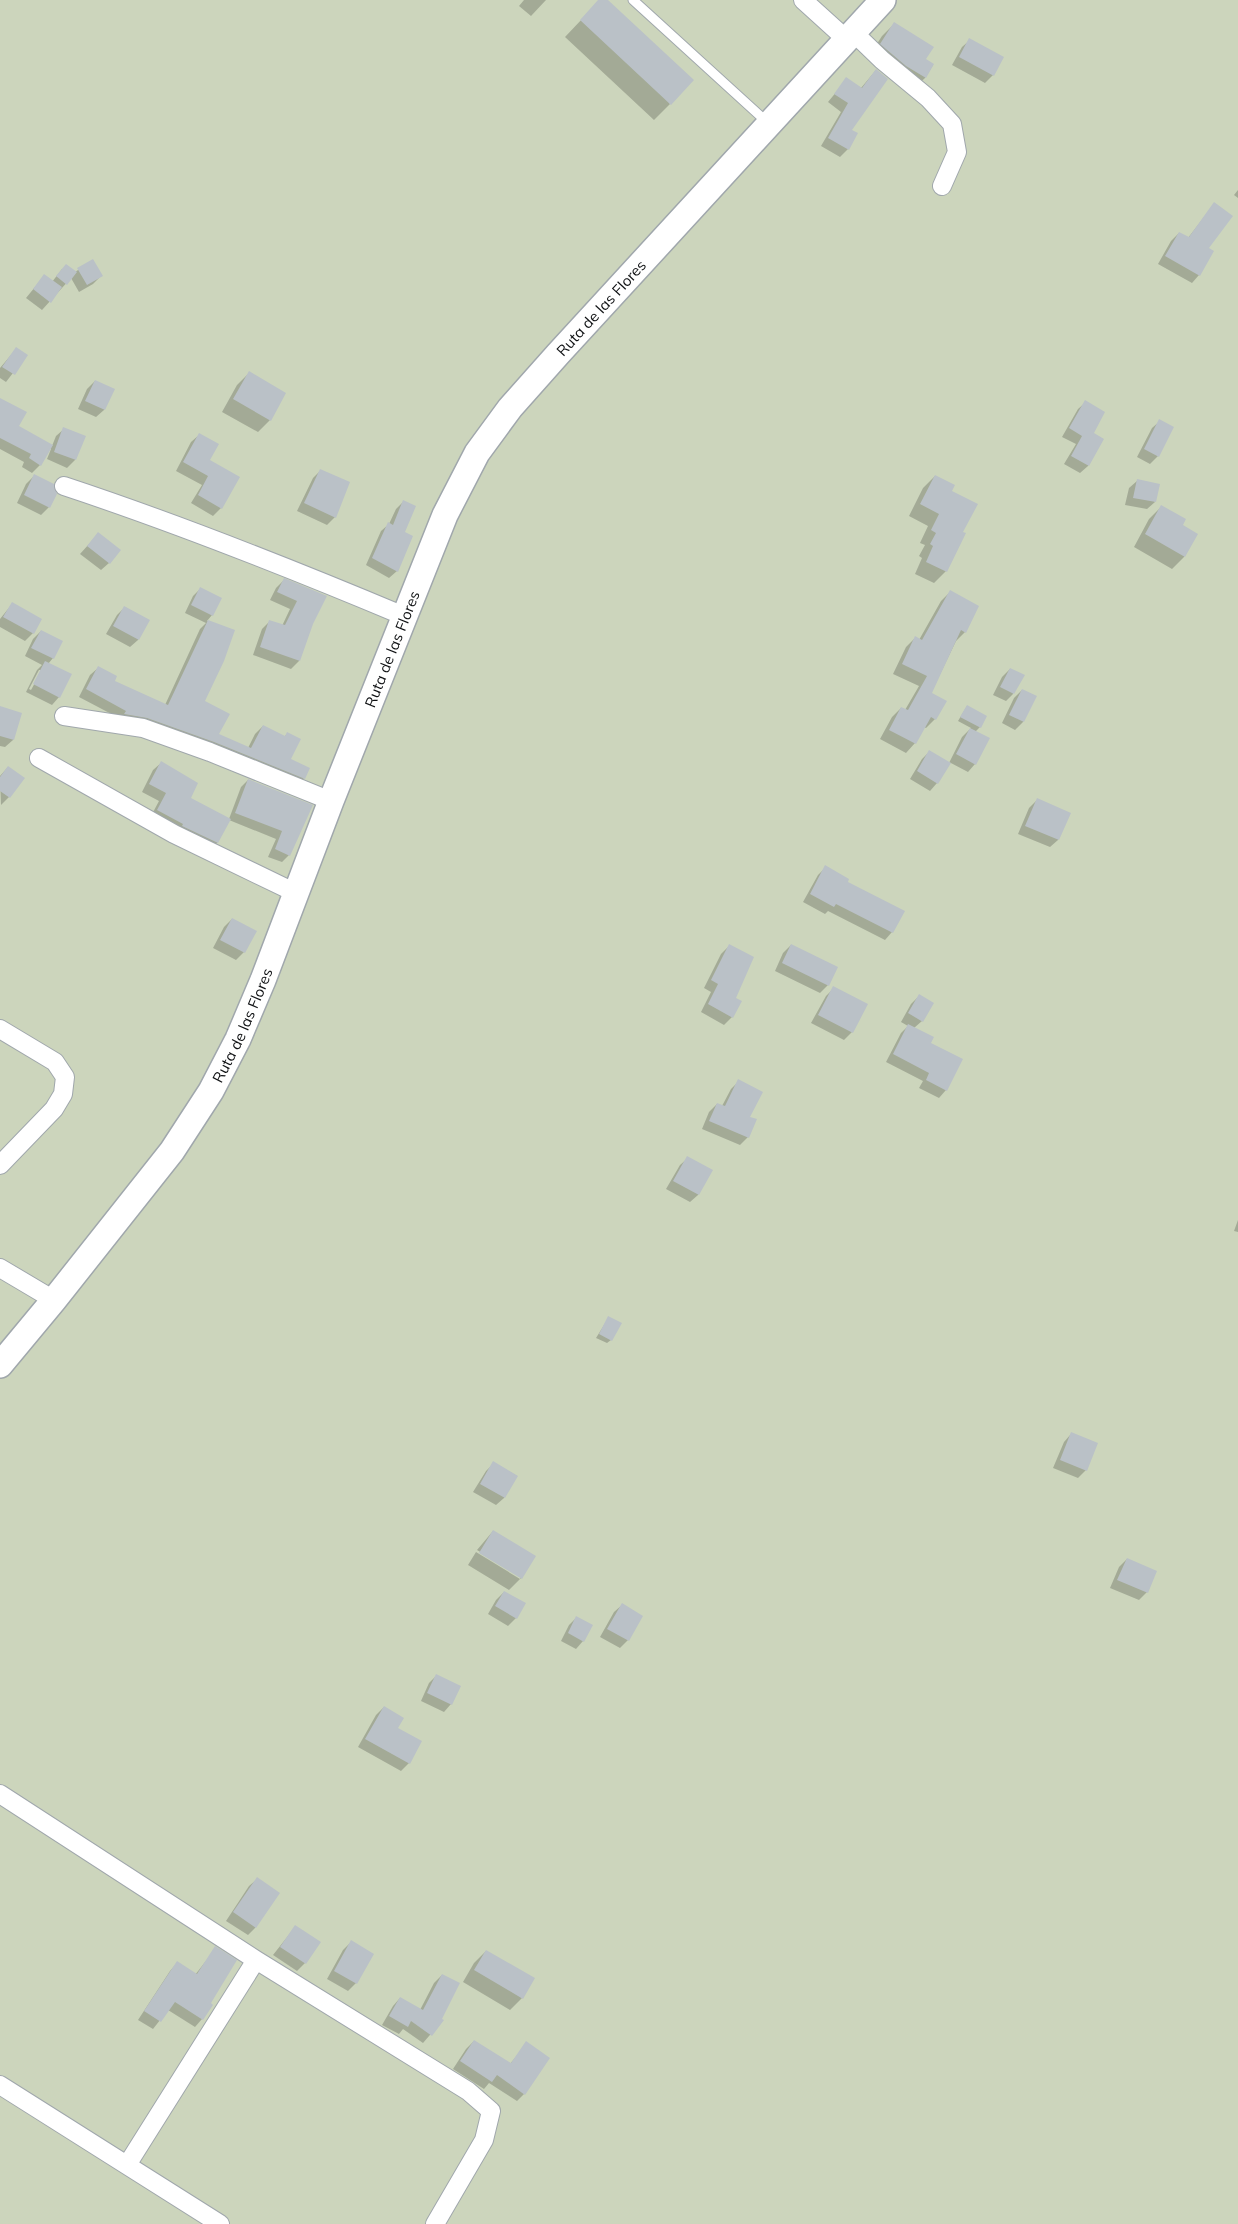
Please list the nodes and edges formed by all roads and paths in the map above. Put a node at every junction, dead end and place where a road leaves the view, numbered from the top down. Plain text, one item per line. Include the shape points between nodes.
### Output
1 (633, 0) edge
2 (803, 0) edge
3 (883, 0) edge
4 (850, 35) junction
5 (769, 124) junction
6 (942, 186) dead end
7 (64, 486) dead end
8 (404, 616) junction
9 (64, 716) dead end
10 (39, 758) dead end
11 (331, 801) junction
12 (296, 893) junction
13 (0, 1028) edge
14 (0, 1165) edge
15 (0, 1268) edge
16 (54, 1300) junction
17 (0, 1365) edge
18 (2, 1800) edge
19 (256, 1960) junction
20 (0, 2085) edge
21 (127, 2165) junction
22 (220, 2224) edge
23 (435, 2224) edge

1 - 5 lane
2 - 4 street
3 - 4 main road, Ruta de las Flores
4 - 5 main road, Ruta de las Flores
4 - 6 street via 928,98 952,124 957,152
5 - 8 main road, Ruta de las Flores via 510,408 477,454 445,515
7 - 8 street via 127,507
8 - 11 main road, Ruta de las Flores
9 - 11 street via 143,728
10 - 12 street via 174,834
11 - 12 main road, Ruta de las Flores
12 - 16 main road, Ruta de las Flores via 238,1039 211,1091 172,1151
13 - 14 street via 55,1062 65,1077 63,1094 54,1109
15 - 16 street
16 - 17 main road, Ruta de las Flores
18 - 19 street
19 - 21 street
19 - 23 street via 468,2091 491,2112 484,2140
20 - 21 street
21 - 22 street

